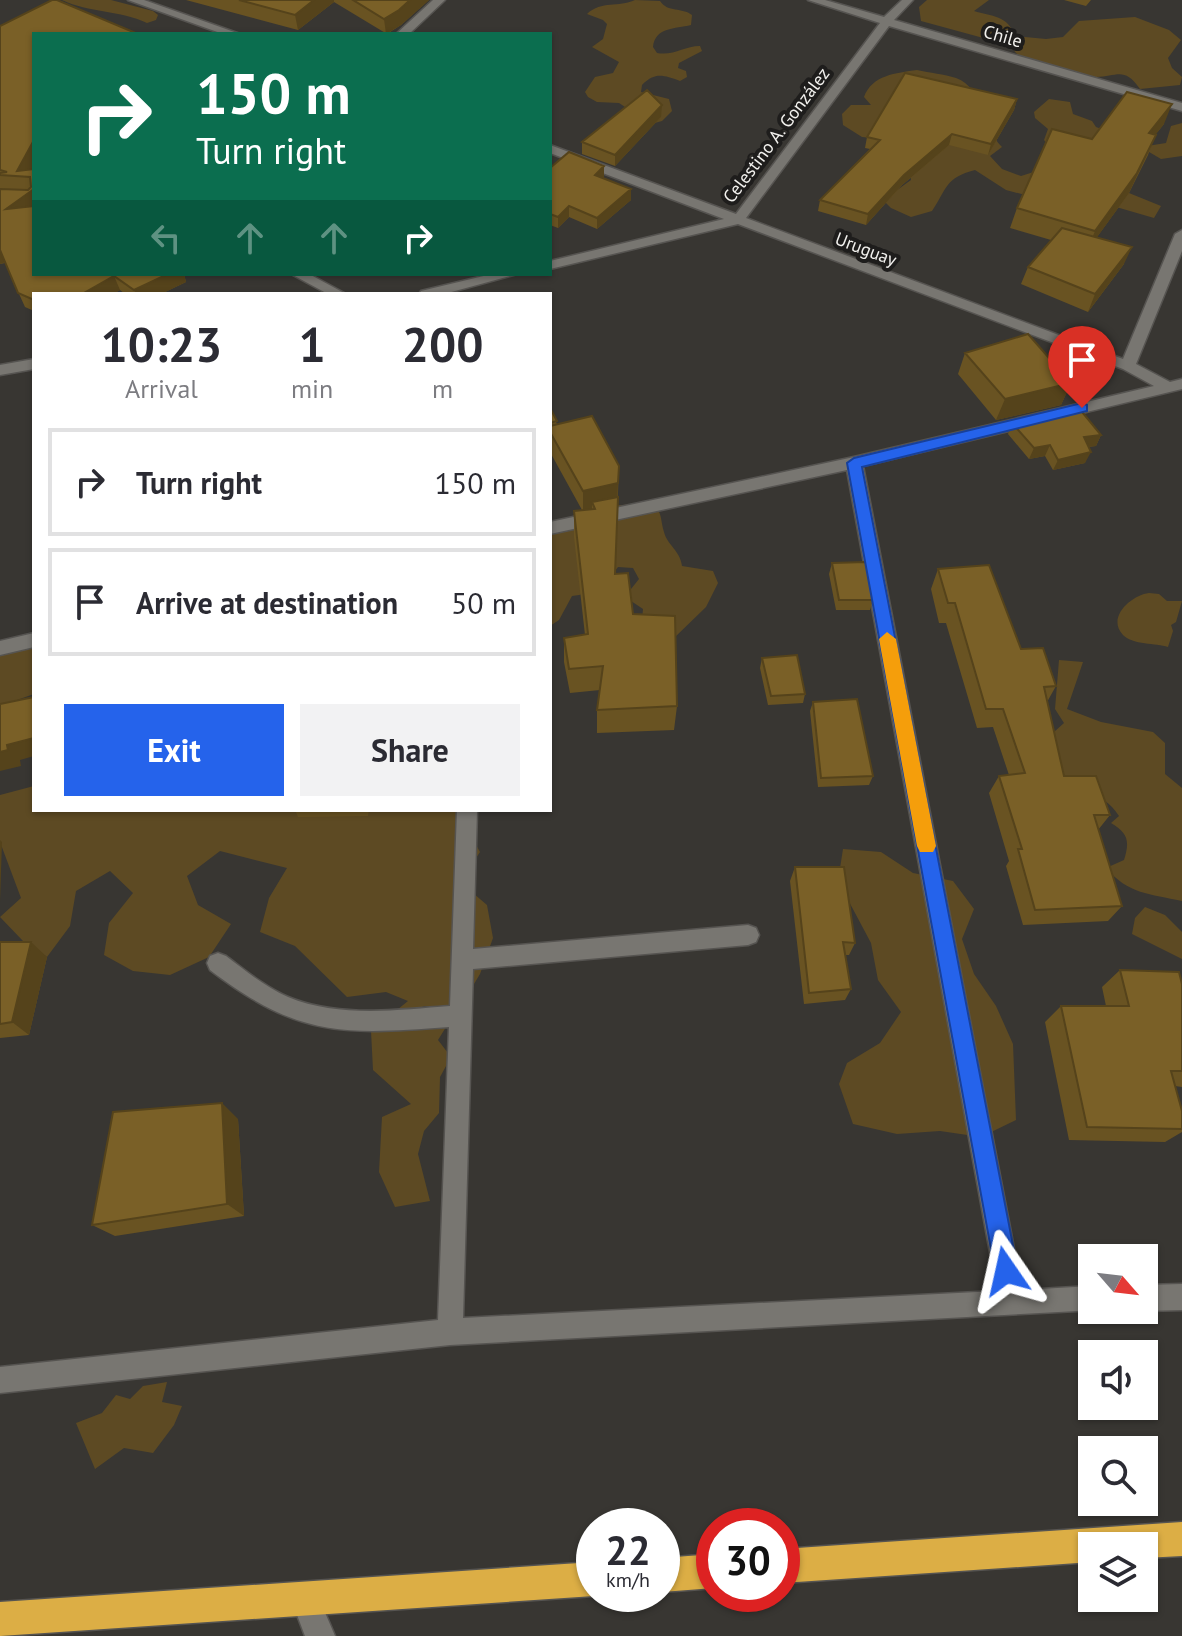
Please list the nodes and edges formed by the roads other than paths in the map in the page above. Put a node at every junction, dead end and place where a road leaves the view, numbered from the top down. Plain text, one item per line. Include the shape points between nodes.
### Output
1 (133, 0) edge
2 (440, 0) edge
3 (813, 0) edge
4 (908, 0) edge
5 (887, 21) junction
6 (228, 32) edge
7 (404, 32) edge
8 (1182, 107) edge
9 (552, 150) edge
10 (738, 220) junction
11 (1182, 234) edge
12 (552, 265) edge
13 (302, 276) edge
14 (502, 276) edge
15 (335, 292) edge
16 (434, 292) edge
17 (32, 364) edge
18 (1128, 366) junction
19 (0, 370) edge
20 (1175, 386) edge
21 (854, 463) junction
22 (552, 528) edge
23 (32, 640) edge
24 (0, 648) edge
25 (467, 812) edge
26 (748, 935) dead end
27 (462, 960) junction
28 (218, 963) dead end
29 (460, 1016) junction
30 (1182, 1297) edge
31 (1158, 1298) edge
32 (1078, 1300) edge
33 (1012, 1302) junction
34 (450, 1332) junction
35 (0, 1380) edge
36 (1182, 1539) edge
37 (800, 1565) edge
38 (576, 1580) edge
39 (305, 1599) junction
40 (0, 1619) edge
41 (320, 1636) edge

1 - 6 street
2 - 7 street
3 - 5 street, Chile
4 - 5 street, Celestino A. González
5 - 8 street, Chile
5 - 10 street, Celestino A. González
9 - 10 street, Uruguay
10 - 12 street, Celestino A. González
10 - 18 street, Uruguay
11 - 18 street
13 - 15 street
14 - 16 street
17 - 19 street
18 - 20 street, Uruguay
20 - 21 street
21 - 22 street
21 - 33 street
23 - 24 street
25 - 27 street
26 - 27 street
27 - 29 street
28 - 29 street via 265,997 331,1019
29 - 34 street
30 - 31 street
32 - 33 street
33 - 34 street
34 - 35 street
36 - 37 highway
38 - 39 highway
39 - 40 highway
39 - 41 street

